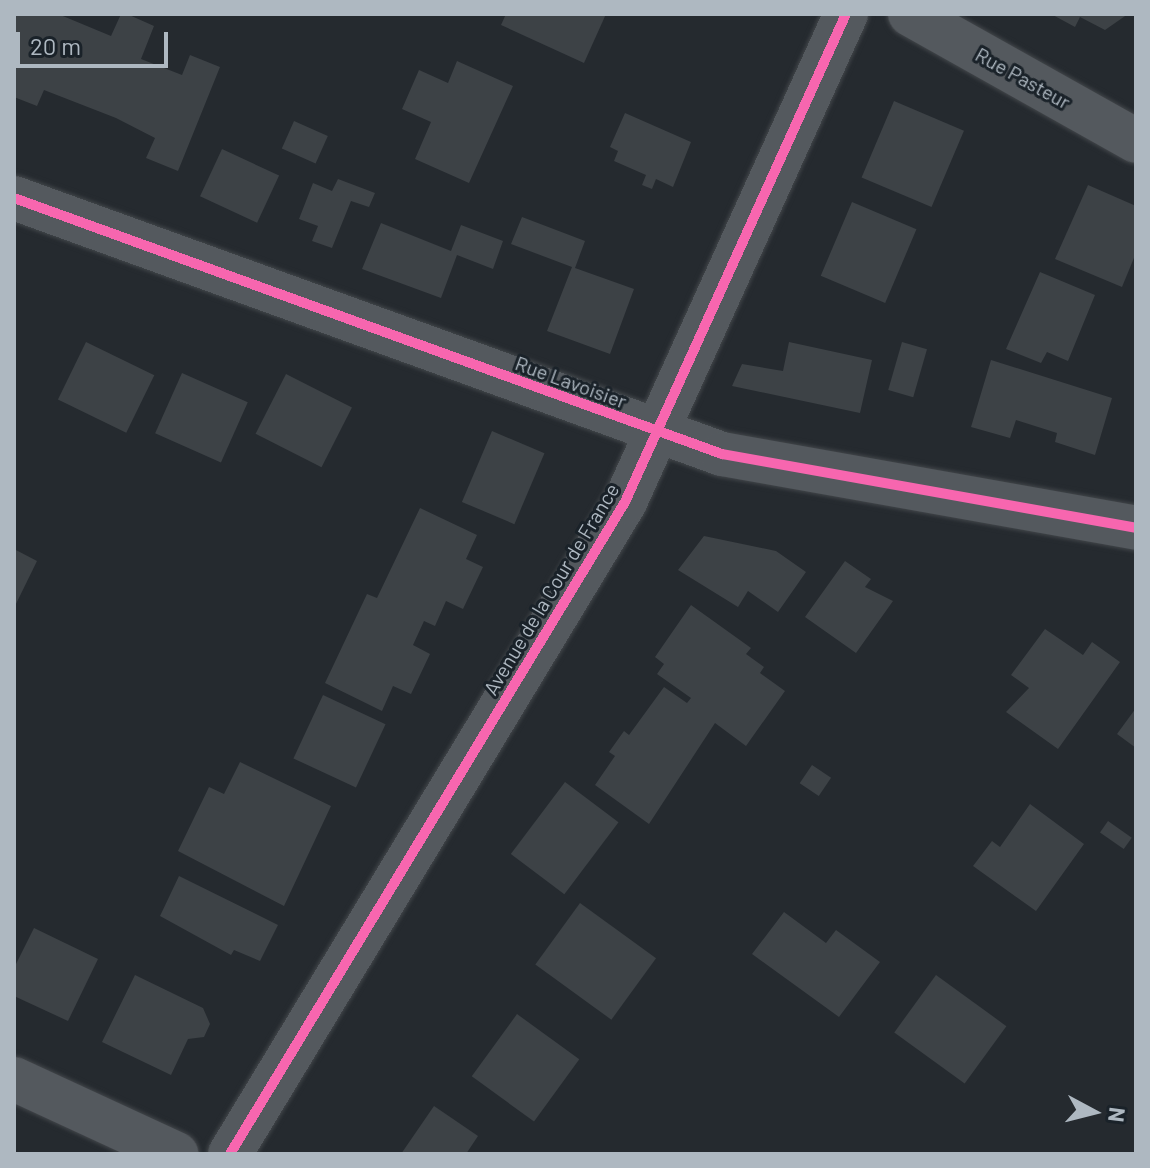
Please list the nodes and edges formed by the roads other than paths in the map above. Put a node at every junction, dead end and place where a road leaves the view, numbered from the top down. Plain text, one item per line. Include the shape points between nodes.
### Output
1 (846, 14) edge
2 (910, 14) edge
3 (1136, 141) edge
4 (14, 198) edge
5 (660, 434) junction
6 (1136, 528) edge
7 (14, 1079) edge
8 (176, 1154) edge
9 (230, 1154) edge

1 - 5 street, Avenue de la Cour de France
2 - 3 street, Rue Pasteur
4 - 5 street, Rue Lavoisier
5 - 6 street, Rue Lavoisier via 722,454
5 - 9 street, Avenue de la Cour de France via 625,502
7 - 8 street

